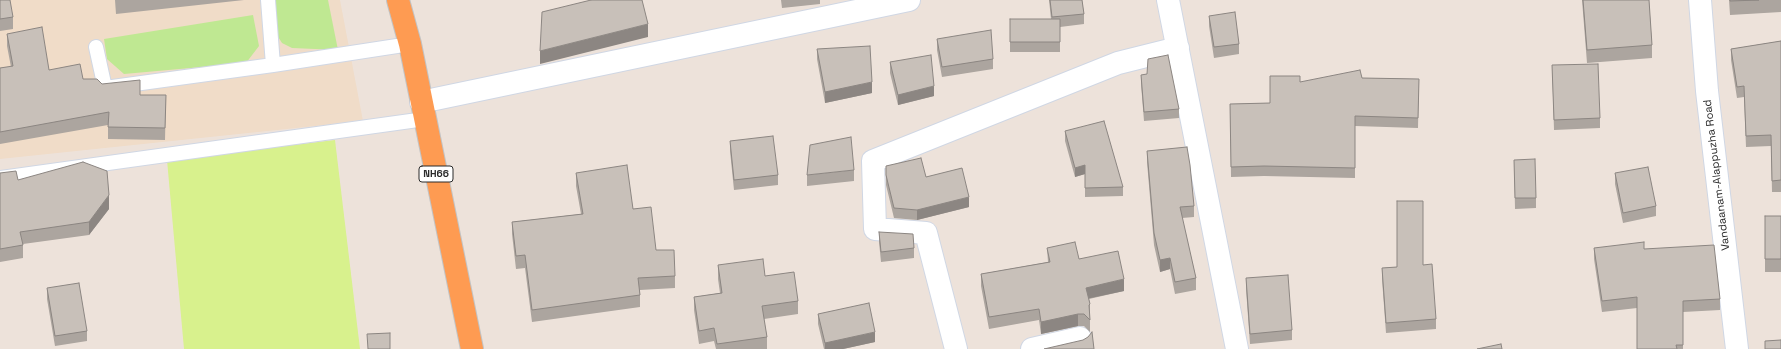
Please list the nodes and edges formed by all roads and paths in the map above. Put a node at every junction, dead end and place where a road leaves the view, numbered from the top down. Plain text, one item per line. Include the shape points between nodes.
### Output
1 (268, 0) edge
2 (398, 0) edge
3 (909, 0) edge
4 (1168, 0) edge
5 (1700, 0) edge
6 (410, 44) junction
7 (96, 47) dead end
8 (1178, 48) junction
9 (273, 65) junction
10 (423, 111) junction
11 (0, 178) edge
12 (1080, 338) dead end
13 (472, 349) edge
14 (956, 349) edge
15 (1032, 349) edge
16 (1237, 349) edge
17 (1737, 349) edge

1 - 9 lane
2 - 6 highway, NH66
3 - 10 street
4 - 8 street
5 - 17 street, Vandaanam-Alappuzha Road via 1707,91
6 - 9 lane
6 - 10 highway, NH66
7 - 9 lane via 105,88
8 - 14 street via 1118,63 873,161 876,229 926,233
8 - 16 street
10 - 11 lane
10 - 13 highway, NH66
12 - 15 street

